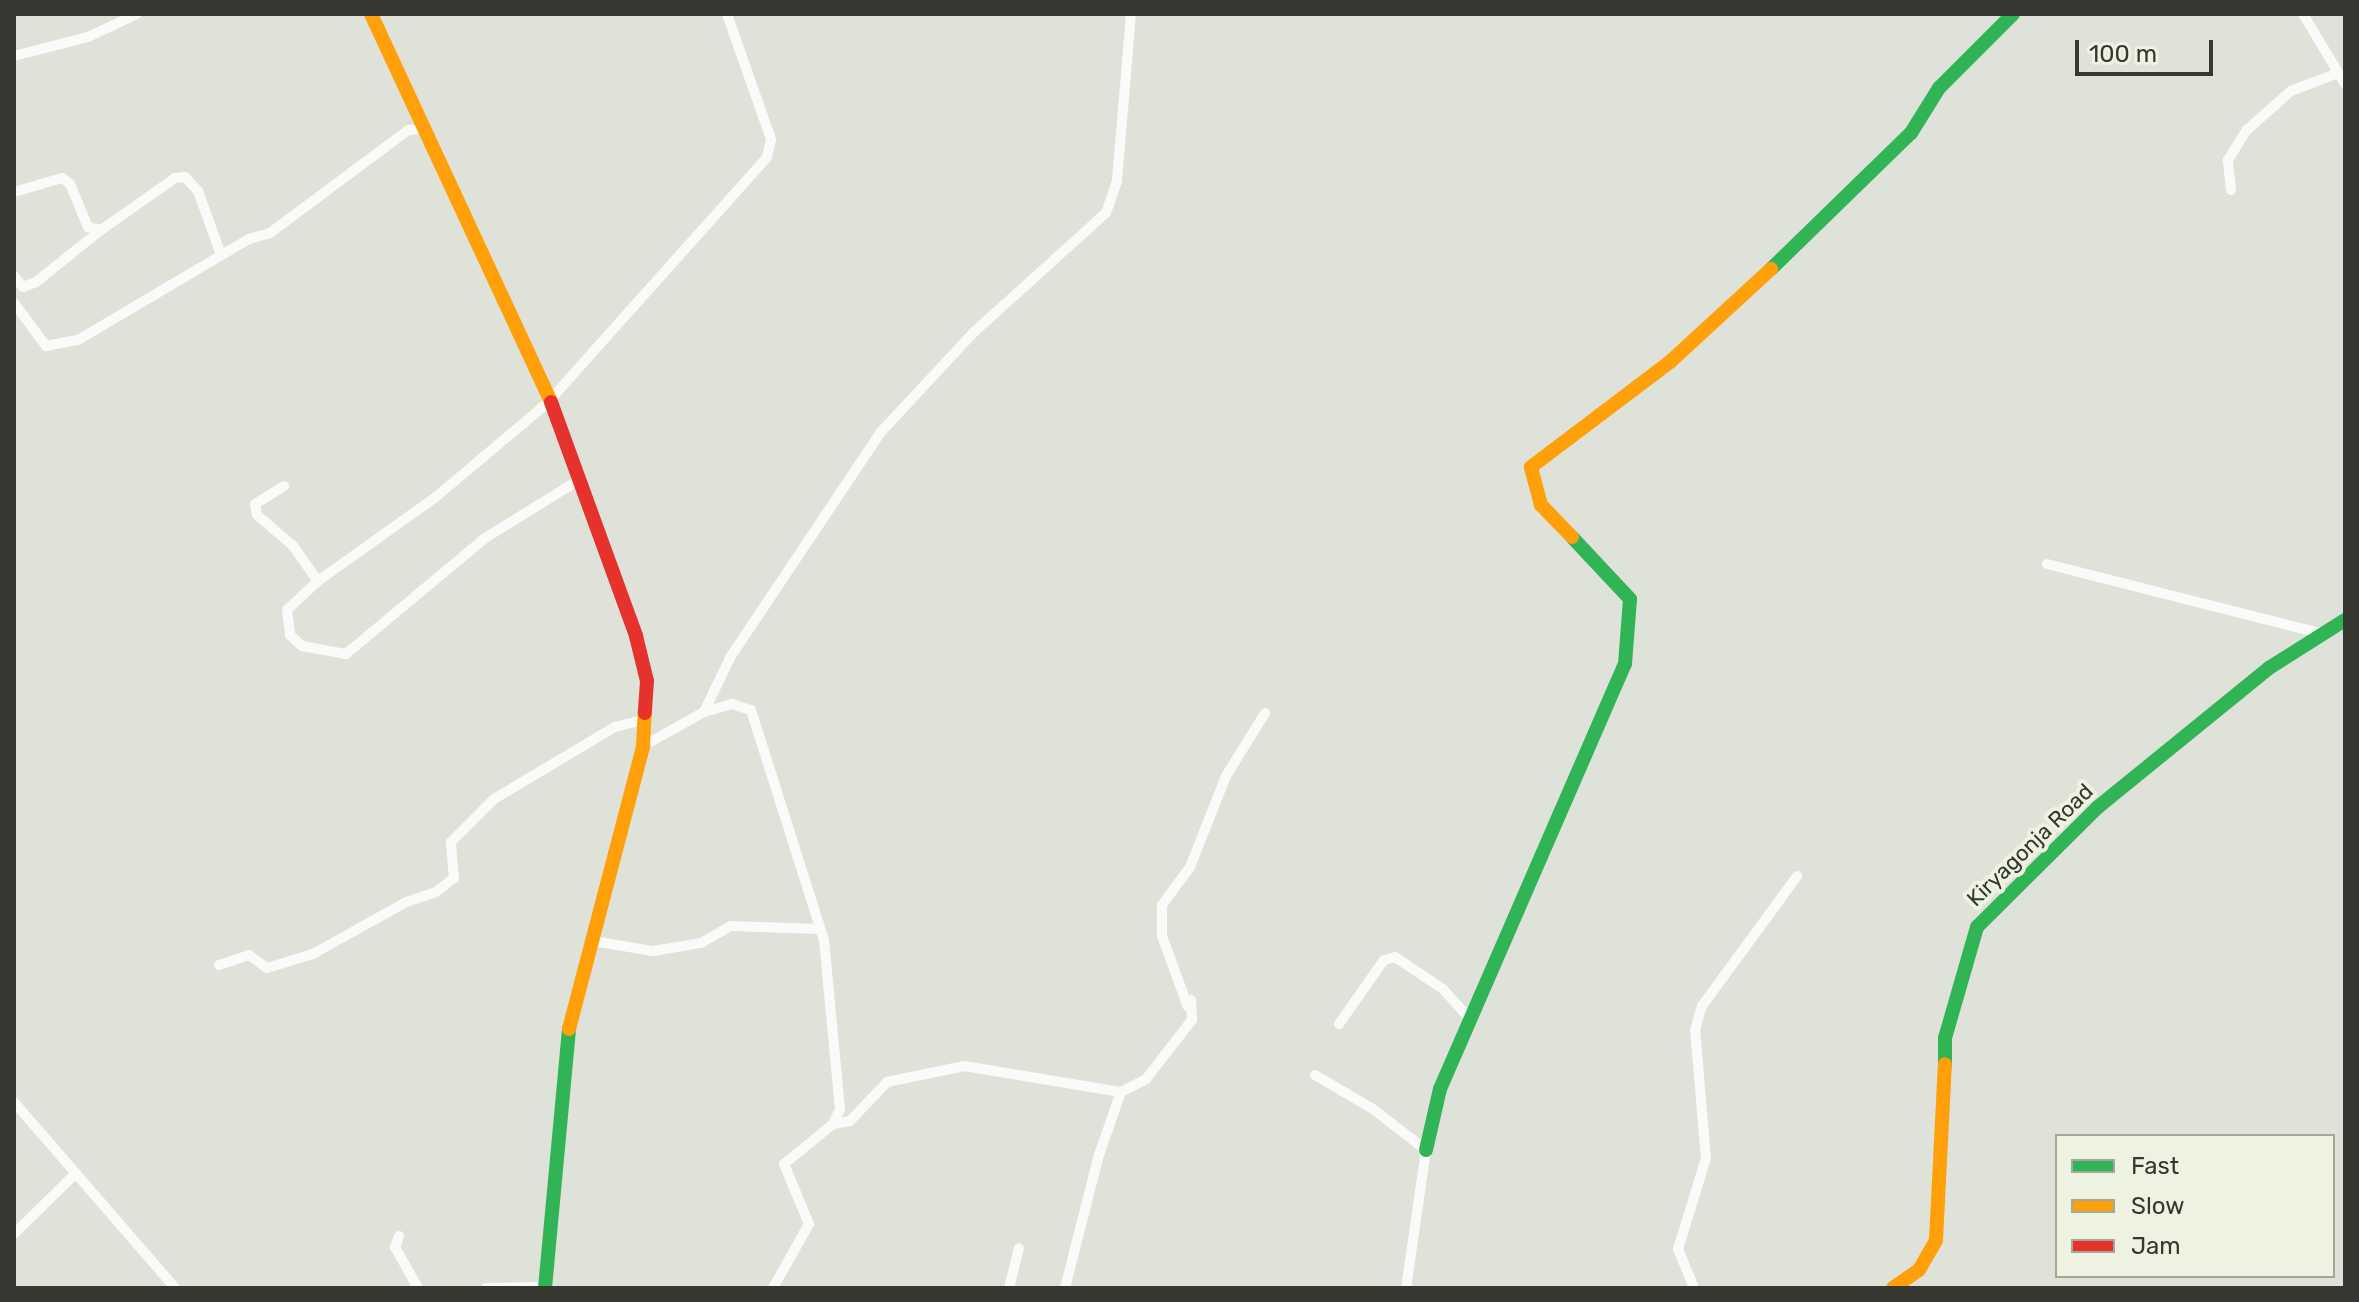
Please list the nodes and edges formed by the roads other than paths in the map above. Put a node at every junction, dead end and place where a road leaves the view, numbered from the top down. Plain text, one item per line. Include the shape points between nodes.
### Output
1 (137, 14) edge
2 (371, 14) edge
3 (727, 14) edge
4 (1131, 14) edge
5 (2013, 14) edge
6 (2303, 14) edge
7 (14, 56) edge
8 (2338, 73) junction
9 (2345, 84) edge
10 (421, 129) junction
11 (2231, 190) dead end
12 (14, 192) edge
13 (101, 230) junction
14 (221, 255) junction
15 (14, 276) edge
16 (14, 303) edge
17 (550, 401) junction
18 (579, 480) junction
19 (284, 486) dead end
20 (2047, 564) dead end
21 (318, 581) junction
22 (2345, 620) edge
23 (2320, 633) junction
24 (704, 712) junction
25 (1265, 713) dead end
26 (646, 719) junction
27 (643, 746) junction
28 (1797, 876) dead end
29 (818, 929) junction
30 (593, 941) junction
31 (219, 965) dead end
32 (1191, 1000) dead end
33 (1470, 1019) junction
34 (1192, 1020) junction
35 (1339, 1024) dead end
36 (1315, 1075) dead end
37 (1121, 1092) junction
38 (14, 1102) edge
39 (833, 1124) junction
40 (1426, 1150) junction
41 (76, 1173) junction
42 (14, 1234) edge
43 (399, 1236) dead end
44 (1019, 1248) dead end
45 (545, 1287) edge
46 (175, 1288) edge
47 (418, 1288) edge
48 (486, 1288) edge
49 (773, 1288) edge
50 (1009, 1288) edge
51 (1065, 1288) edge
52 (1406, 1288) edge
53 (1694, 1288) edge
54 (1895, 1288) edge

1 - 7 street via 88,37
2 - 10 street
3 - 17 street via 771,139 767,157
4 - 24 street via 1117,181 1106,213 973,333 881,432 731,656
5 - 33 street via 1939,88 1890,157 1833,212 1671,361 1531,467 1541,505 1630,599 1625,664
6 - 8 street
8 - 9 street
8 - 11 street via 2291,91 2247,130 2228,160
10 - 14 street via 408,130 270,233
10 - 17 street
12 - 13 street via 62,178 70,184 88,227
13 - 14 street via 175,178 185,177 198,191
13 - 15 street via 36,282 23,287
14 - 16 street via 198,273 58,347 46,346
17 - 18 street
17 - 21 street via 437,496
18 - 21 street via 485,538 346,654 302,646 290,635 287,610
18 - 26 street via 636,636 647,681
19 - 21 street via 255,504 257,515 293,546
20 - 23 street
22 - 23 street, Kiryagonja Road
23 - 54 street, Kiryagonja Road via 2098,807 1977,927 1945,1038 1945,1152 1936,1240 1929,1259
24 - 27 street
24 - 29 street via 742,706 756,719
25 - 34 street via 1226,776 1190,867 1162,905 1162,936
26 - 27 street
26 - 31 street via 615,727 494,799 451,842 454,878 436,892 406,902 313,954 267,968 249,955
27 - 30 street
28 - 53 street via 1702,1006 1695,1030 1706,1158 1678,1249
29 - 30 street via 731,926 701,943 653,951
29 - 39 street via 824,940 840,1109
30 - 45 street via 565,1045
32 - 34 street
33 - 35 street via 1443,989 1395,957 1384,960
33 - 40 street via 1437,1099
34 - 37 street via 1146,1079
36 - 40 street via 1384,1116
37 - 39 street via 964,1066 887,1082 850,1121
37 - 51 street
38 - 41 street
39 - 49 street via 784,1164 809,1224
40 - 52 street
41 - 42 street
41 - 46 street
43 - 47 street via 395,1247
44 - 50 street
45 - 48 street

